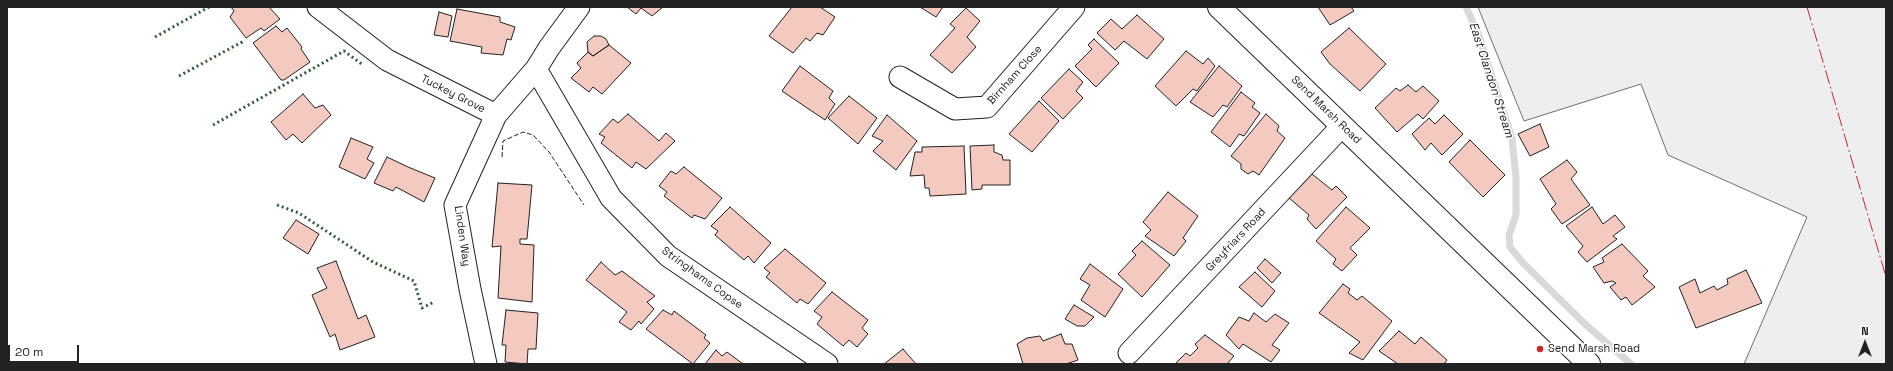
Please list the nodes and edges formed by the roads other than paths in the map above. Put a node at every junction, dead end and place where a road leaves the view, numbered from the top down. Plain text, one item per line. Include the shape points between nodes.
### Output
1 (318, 7) edge
2 (579, 7) edge
3 (1074, 7) edge
4 (1218, 7) edge
5 (536, 69) junction
6 (900, 78) dead end
7 (496, 115) junction
8 (1342, 126) junction
9 (1129, 353) dead end
10 (1587, 363) edge
11 (486, 364) edge
12 (827, 364) edge

1 - 7 street, Tuckey Grove via 387,60
2 - 5 street, Tuckey Grove
3 - 6 street, Birnham Close via 987,107 955,109
4 - 8 main road, Send Marsh Road
5 - 7 street, Tuckey Grove
5 - 12 street, Stringhams Copse via 611,198 668,256
7 - 11 street, Linden Way via 455,205
8 - 9 street, Greyfriars Road
8 - 10 main road, Send Marsh Road

